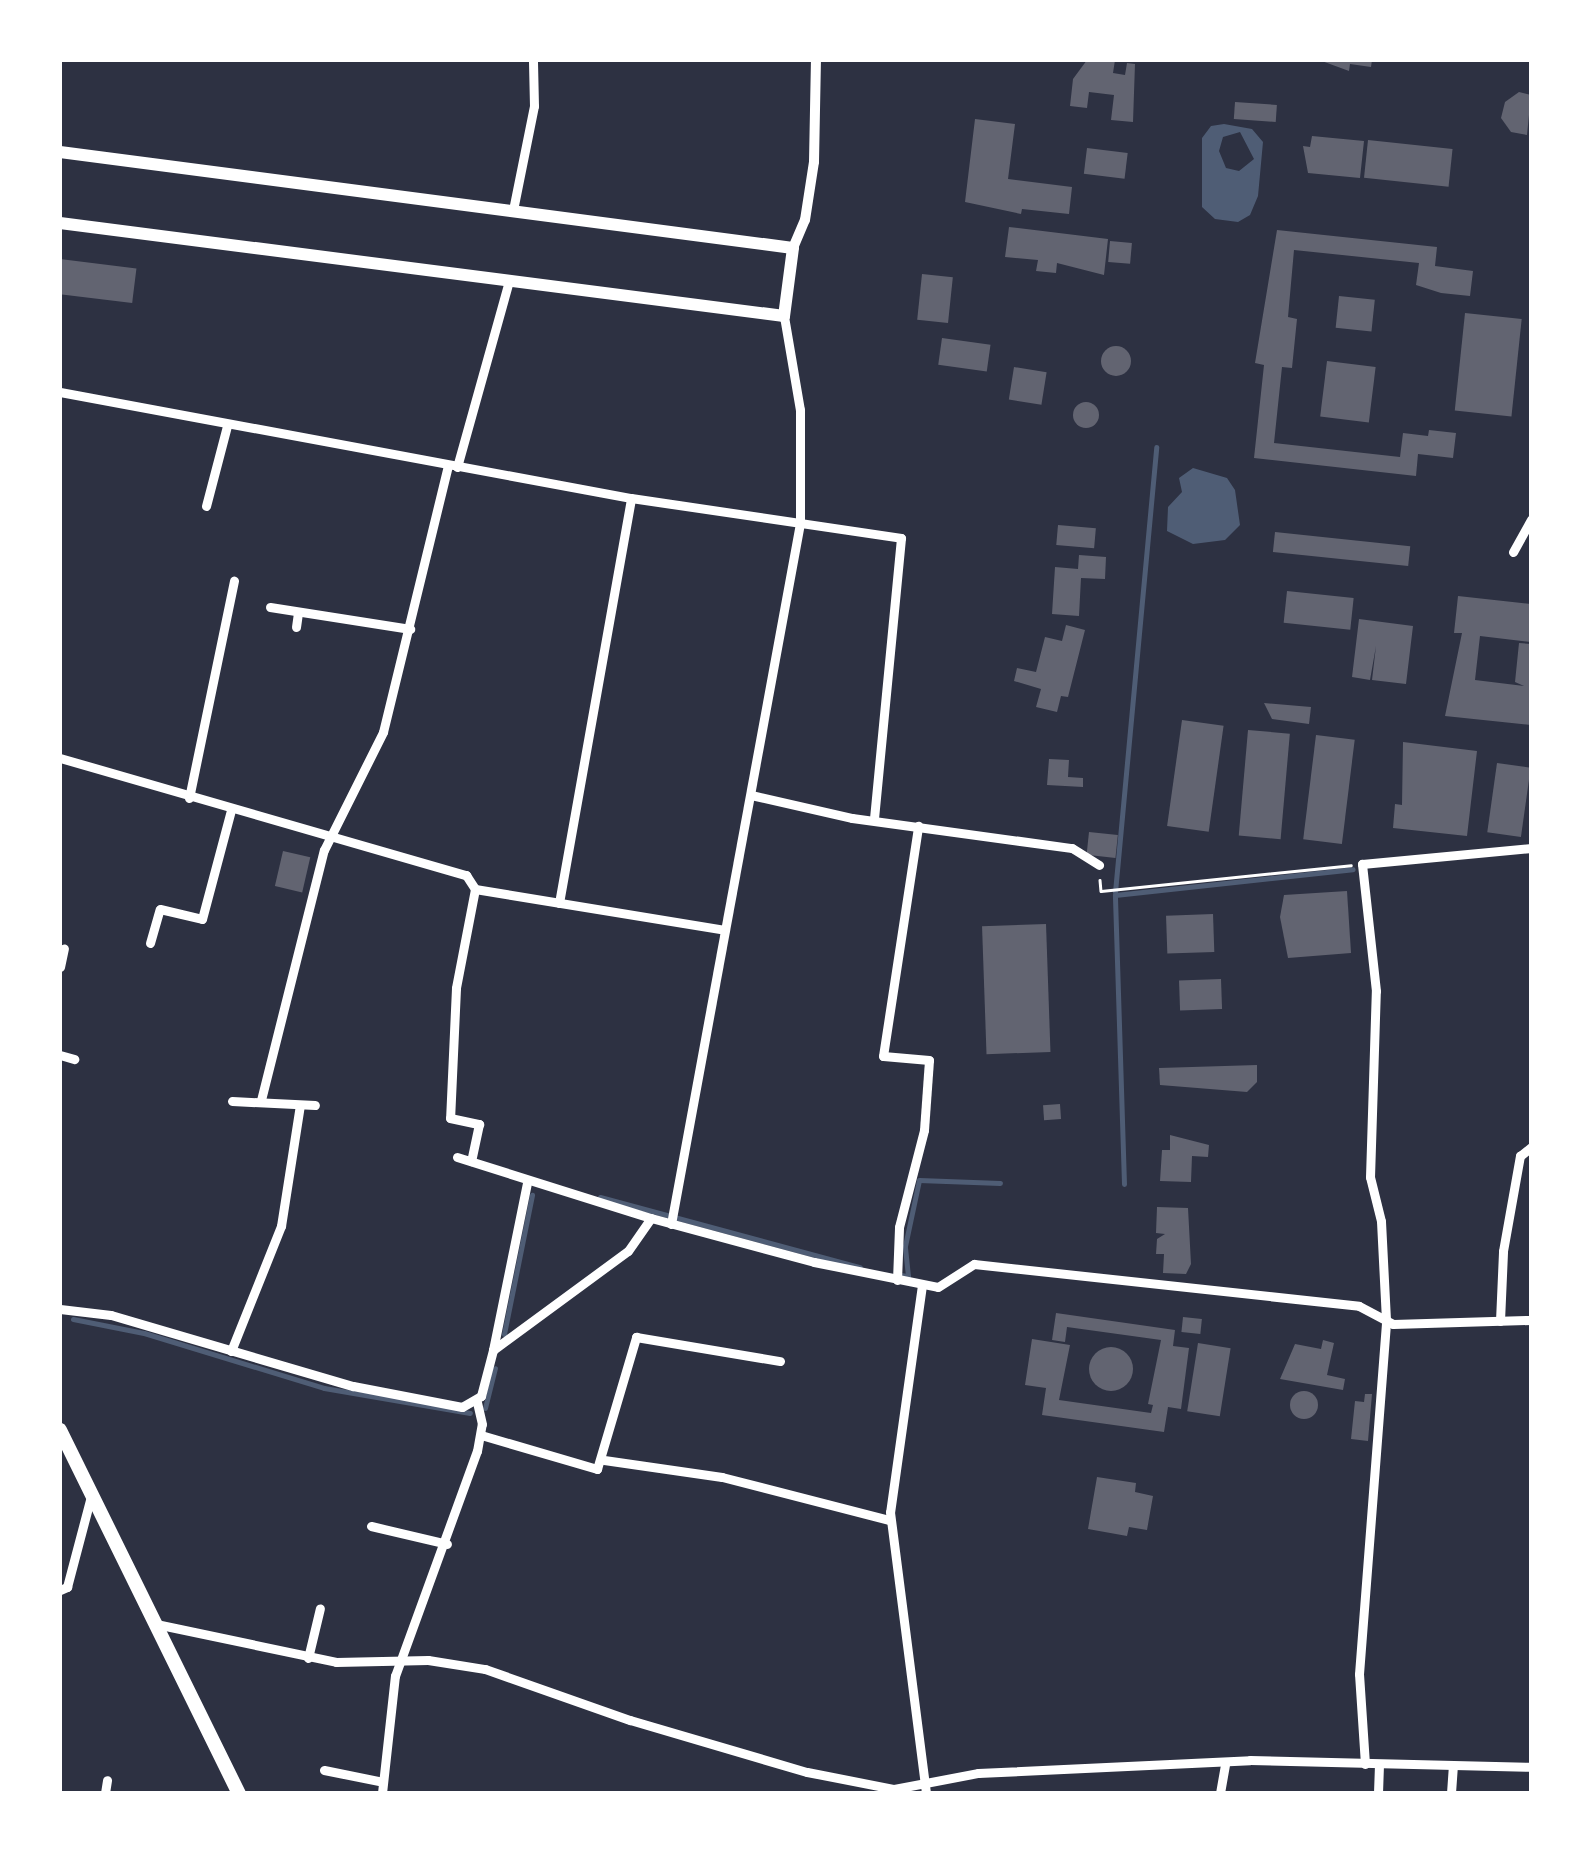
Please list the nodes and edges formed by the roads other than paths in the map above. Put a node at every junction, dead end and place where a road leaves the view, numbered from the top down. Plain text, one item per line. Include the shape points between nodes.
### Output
1 (525, 60) edge
2 (816, 60) edge
3 (534, 61) edge
4 (60, 152) edge
5 (513, 210) junction
6 (60, 223) edge
7 (792, 248) junction
8 (508, 281) junction
9 (784, 316) junction
10 (60, 392) edge
11 (227, 426) junction
12 (453, 466) junction
13 (631, 498) junction
14 (206, 506) dead end
15 (1531, 520) edge
16 (800, 523) junction
17 (1512, 552) dead end
18 (234, 581) dead end
19 (270, 607) dead end
20 (298, 612) junction
21 (296, 627) dead end
22 (410, 629) junction
23 (60, 758) edge
24 (751, 794) junction
25 (189, 798) junction
26 (231, 810) junction
27 (874, 820) junction
28 (918, 826) junction
29 (330, 839) junction
30 (1531, 848) edge
31 (1099, 865) dead end
32 (474, 889) junction
33 (559, 903) junction
34 (726, 930) junction
35 (150, 943) dead end
36 (64, 948) dead end
37 (60, 968) edge
38 (60, 1055) edge
39 (74, 1059) dead end
40 (261, 1100) junction
41 (232, 1102) dead end
42 (300, 1105) junction
43 (315, 1105) dead end
44 (1531, 1148) edge
45 (457, 1156) dead end
46 (471, 1160) junction
47 (528, 1183) junction
48 (651, 1218) junction
49 (673, 1220) junction
50 (897, 1276) junction
51 (922, 1285) junction
52 (60, 1308) edge
53 (1386, 1320) junction
54 (1531, 1320) edge
55 (1500, 1321) junction
56 (494, 1350) junction
57 (231, 1351) junction
58 (780, 1361) dead end
59 (477, 1403) junction
60 (60, 1430) edge
61 (481, 1435) junction
62 (604, 1460) junction
63 (92, 1496) junction
64 (890, 1520) junction
65 (372, 1526) dead end
66 (446, 1544) junction
67 (60, 1590) edge
68 (320, 1608) dead end
69 (156, 1624) junction
70 (308, 1658) junction
71 (402, 1661) junction
72 (1225, 1764) junction
73 (1365, 1764) junction
74 (1380, 1765) junction
75 (1454, 1766) junction
76 (1531, 1768) edge
77 (324, 1770) dead end
78 (107, 1780) dead end
79 (382, 1787) edge
80 (925, 1788) edge
81 (104, 1793) edge
82 (239, 1793) edge
83 (1220, 1793) edge
84 (1378, 1793) edge
85 (1451, 1793) edge

1 - 3 street
2 - 7 street via 814,162 805,220
3 - 5 street via 534,106
4 - 5 main road
5 - 7 main road
6 - 8 main road
7 - 9 main road
8 - 9 main road
8 - 12 street
9 - 16 street via 800,410
10 - 11 street
11 - 12 street
11 - 14 street
12 - 13 street
12 - 22 street
13 - 16 street
13 - 33 street
15 - 17 street
16 - 24 street
16 - 27 street via 901,538
18 - 25 street
19 - 20 street
20 - 21 street
20 - 22 street
22 - 29 street via 383,732
23 - 25 street
24 - 27 street
24 - 34 street
25 - 26 street
26 - 29 street
26 - 35 street via 202,920 160,909
27 - 28 street
28 - 31 street via 1072,848
28 - 50 street via 883,1056 929,1060 924,1130 904,1201
29 - 32 street via 449,868
29 - 40 street
30 - 53 street via 1362,864 1376,991 1370,1177 1381,1221
32 - 33 street
32 - 46 street via 456,988 450,1118 479,1124
33 - 34 street
34 - 49 street
36 - 37 street
38 - 39 street
40 - 41 street
40 - 42 street
42 - 43 street
42 - 57 street via 282,1226
44 - 55 street via 1520,1156 1503,1251
45 - 46 street
46 - 47 street
47 - 48 street
47 - 56 street
48 - 49 street
48 - 56 street via 628,1251
49 - 50 street
50 - 51 street
51 - 53 street via 938,1287 974,1264 1359,1306
51 - 64 street via 893,1454
52 - 57 street via 111,1315
53 - 55 street
53 - 73 street via 1359,1674
54 - 55 street
56 - 59 street
57 - 59 street via 414,1400
58 - 62 street via 636,1337
59 - 61 street
60 - 63 highway
61 - 62 street via 582,1468 596,1469
61 - 66 street
62 - 64 street via 722,1476
63 - 67 street via 68,1587
63 - 69 highway
64 - 80 street
65 - 66 street
66 - 71 street
68 - 70 street
69 - 70 street
69 - 82 highway
70 - 71 street
71 - 79 street
71 - 80 street via 486,1668 615,1716 838,1780
72 - 73 street
72 - 80 street via 978,1773
72 - 83 street
73 - 74 street
74 - 75 street
74 - 84 street
75 - 76 street
75 - 85 street
77 - 79 street
78 - 81 street

